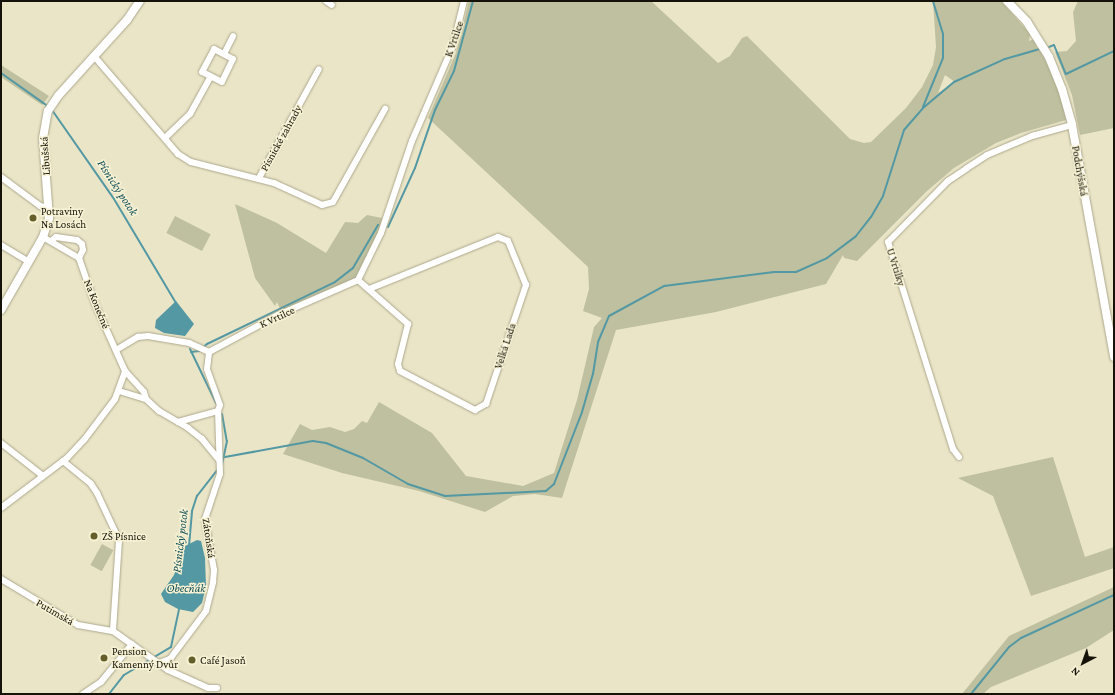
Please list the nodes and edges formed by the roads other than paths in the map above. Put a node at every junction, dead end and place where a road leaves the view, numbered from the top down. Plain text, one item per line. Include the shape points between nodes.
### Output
1 (140, 1) edge
2 (464, 1) edge
3 (1007, 1) edge
4 (234, 36) dead end
5 (224, 54) junction
6 (94, 56) junction
7 (319, 69) dead end
8 (211, 76) junction
9 (385, 109) dead end
10 (1072, 125) junction
11 (165, 138) junction
12 (1, 177) edge
13 (259, 178) junction
14 (49, 208) junction
15 (47, 239) junction
16 (1, 245) edge
17 (79, 258) junction
18 (29, 262) junction
19 (358, 280) junction
20 (369, 289) junction
21 (1, 310) edge
22 (205, 349) junction
23 (116, 350) junction
24 (1114, 357) edge
25 (125, 371) junction
26 (119, 391) junction
27 (146, 399) junction
28 (218, 412) junction
29 (178, 422) junction
30 (1, 443) edge
31 (959, 457) dead end
32 (63, 461) junction
33 (219, 465) junction
34 (42, 476) junction
35 (1, 508) edge
36 (1, 579) edge
37 (114, 631) junction
38 (132, 644) junction
39 (156, 660) junction
40 (217, 688) dead end
41 (83, 694) edge

1 - 6 street, Libušská
2 - 19 street, K Vrtilce via 453,46 412,141 382,233
3 - 10 street, Podchýšská via 1027,22 1049,57 1062,89
4 - 5 street
5 - 8 street via 214,49 202,72
5 - 8 street via 233,59 222,82
6 - 11 street, Písnické zahrady
6 - 14 street, Libušská via 50,108 43,138
7 - 13 street, Písnické zahrady
8 - 11 street via 190,114
9 - 13 street via 340,192 329,205 322,205
10 - 24 street, Podchýšská
10 - 31 street, U Vrtilky via 1032,136 987,155 948,181 888,242 953,449
11 - 13 street, Písnické zahrady via 178,154 191,162
12 - 14 street via 40,206
14 - 15 street, Libušská
15 - 17 street
15 - 17 street, Na Konečné via 56,237 77,240 82,244 83,250
15 - 18 street, Libušská
16 - 18 street
17 - 23 street, Na Konečné via 95,304
18 - 21 street, Libušská
19 - 20 street, Velká Lada
19 - 22 street, K Vrtilce
20 - 20 street, Velká Lada via 498,237 508,241 526,285 486,404 475,410 400,371 398,364 408,324
22 - 23 street via 148,336 138,338
22 - 28 street, Zátoňská via 206,365 219,401
23 - 25 street
25 - 26 street
25 - 27 street via 144,392
26 - 27 street
26 - 32 street via 98,424
27 - 29 street
28 - 29 street
28 - 33 street, Zátoňská
29 - 33 street via 202,439
30 - 34 street
32 - 34 street
32 - 37 street via 97,492 119,540
33 - 39 street, Zátoňská via 206,513 214,570 206,611 170,659
34 - 35 street
36 - 37 street, Putimská via 78,625
37 - 38 street, Putimská
38 - 39 street, Putimská
38 - 41 street via 101,682
39 - 40 street, Putimská via 181,676 208,688

